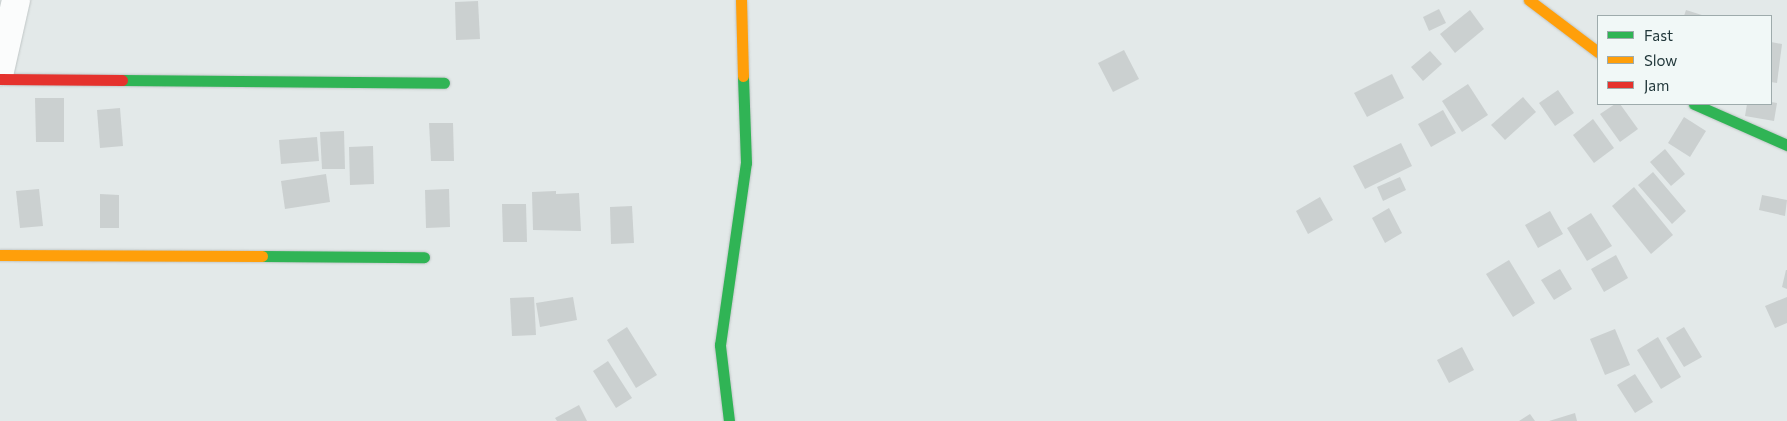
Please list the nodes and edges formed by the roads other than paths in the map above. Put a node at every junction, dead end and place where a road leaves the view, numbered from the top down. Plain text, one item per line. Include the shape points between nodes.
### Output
1 (16, 0) edge
2 (741, 0) edge
3 (1529, 0) edge
4 (1597, 51) edge
5 (0, 70) edge
6 (0, 79) edge
7 (444, 83) dead end
8 (1696, 105) edge
9 (1787, 145) edge
10 (0, 256) edge
11 (424, 258) dead end
12 (729, 421) edge

1 - 5 street
2 - 12 street via 746,163 720,345
3 - 4 street
6 - 7 street
8 - 9 street
10 - 11 street

